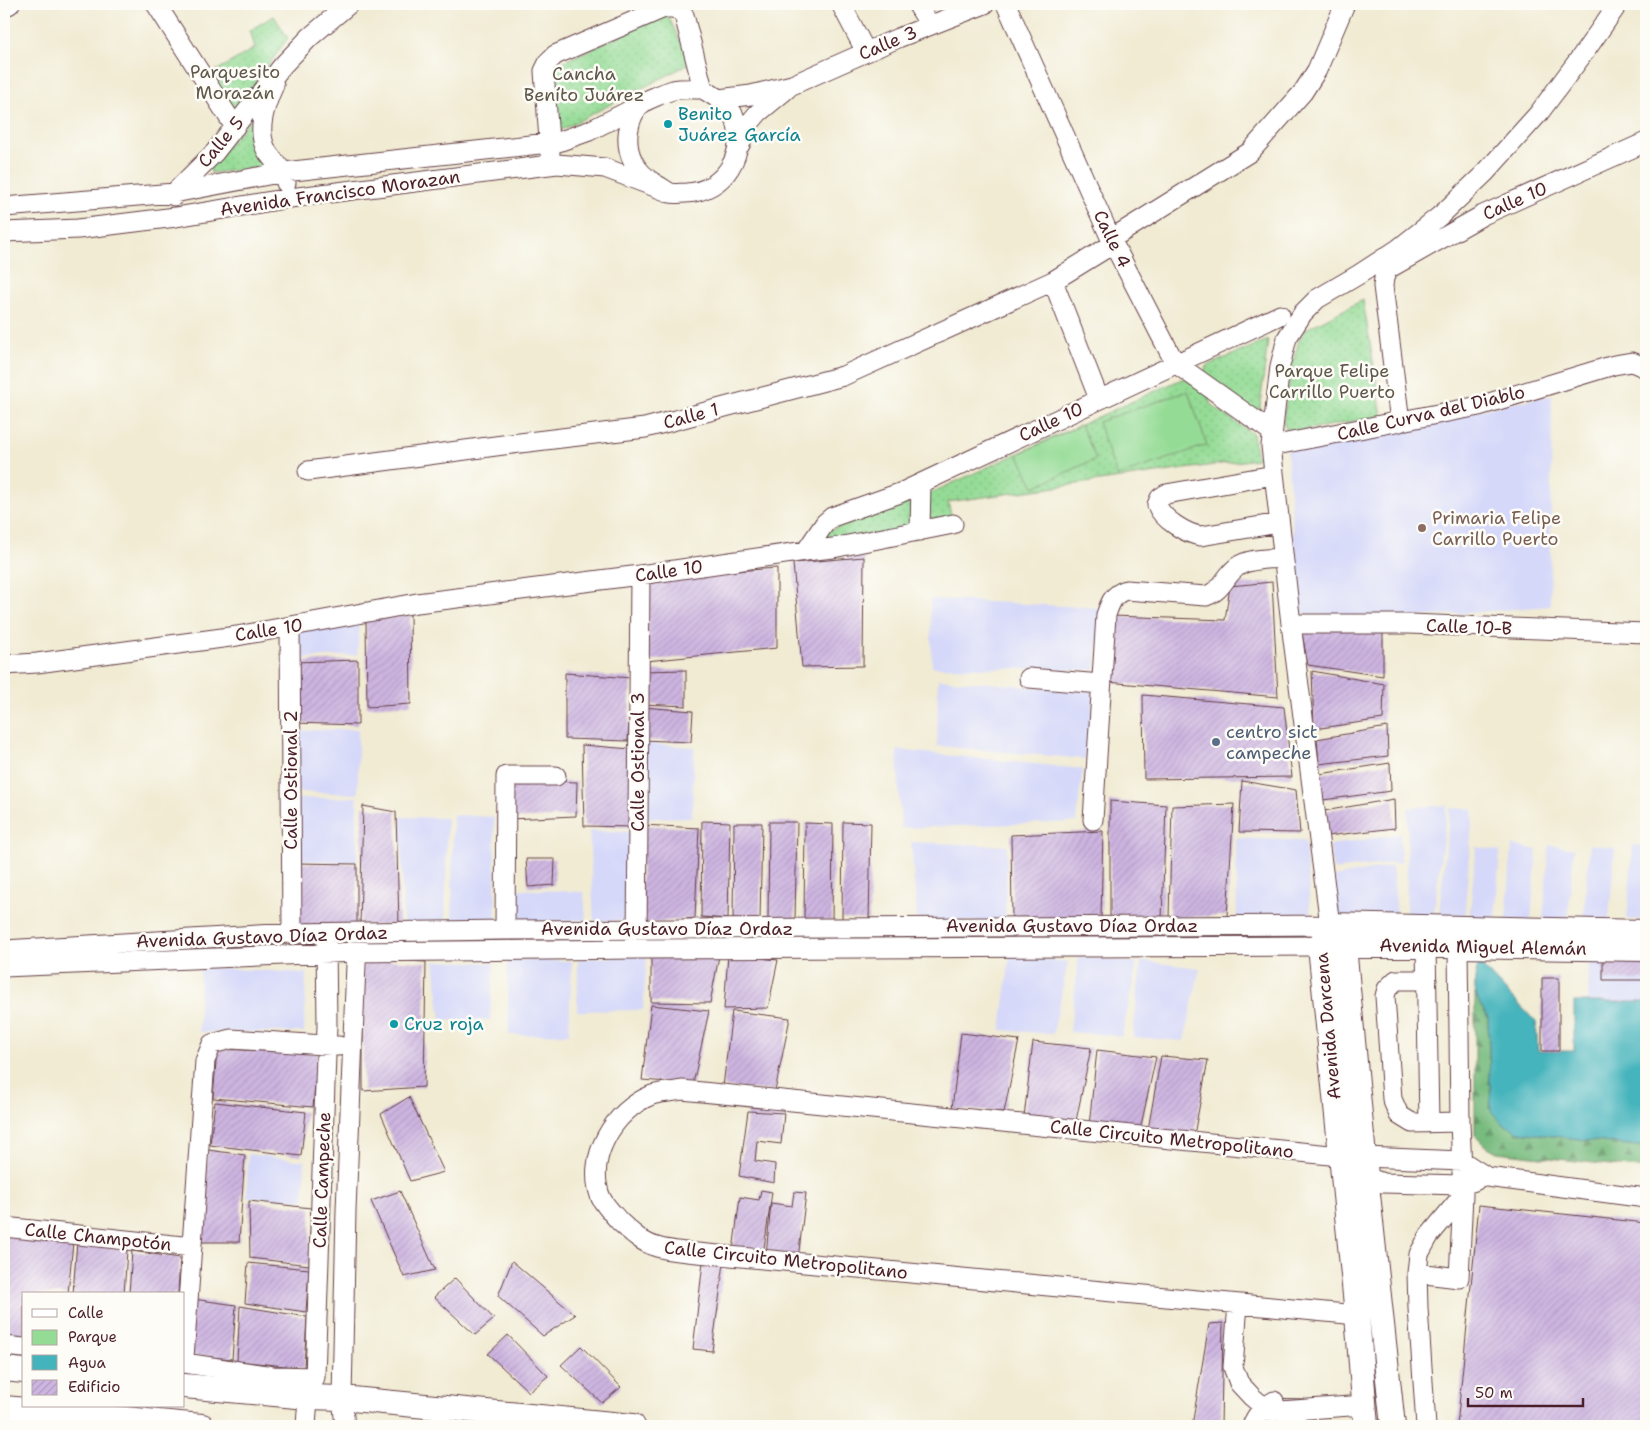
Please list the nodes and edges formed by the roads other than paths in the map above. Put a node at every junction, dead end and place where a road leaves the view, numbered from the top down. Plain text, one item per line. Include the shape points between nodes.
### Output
1 (10, 4) edge
2 (156, 4) edge
3 (349, 4) edge
4 (840, 4) edge
5 (917, 4) edge
6 (986, 4) edge
7 (1006, 4) edge
8 (1345, 4) edge
9 (1618, 4) edge
10 (4, 7) edge
11 (930, 25) junction
12 (866, 52) junction
13 (283, 65) junction
14 (792, 85) junction
15 (703, 89) junction
16 (719, 99) junction
17 (642, 104) junction
18 (235, 127) junction
19 (1646, 142) edge
20 (549, 143) junction
21 (736, 156) junction
22 (551, 165) junction
23 (284, 172) junction
24 (174, 193) junction
25 (671, 193) junction
26 (290, 198) junction
27 (4, 207) edge
28 (176, 217) junction
29 (4, 232) edge
30 (1112, 242) junction
31 (1054, 280) junction
32 (1280, 315) dead end
33 (1176, 363) junction
34 (1646, 368) edge
35 (1099, 399) junction
36 (1400, 422) junction
37 (1272, 439) junction
38 (308, 472) dead end
39 (1274, 475) junction
40 (921, 483) junction
41 (1279, 523) junction
42 (953, 524) dead end
43 (920, 531) junction
44 (806, 551) junction
45 (1283, 558) junction
46 (640, 576) junction
47 (1291, 624) junction
48 (290, 627) junction
49 (1646, 634) edge
50 (4, 665) edge
51 (1029, 678) dead end
52 (1101, 684) junction
53 (556, 776) dead end
54 (1093, 820) dead end
55 (1330, 925) junction
56 (637, 929) junction
57 (505, 930) junction
58 (326, 932) junction
59 (357, 932) junction
60 (1646, 932) edge
61 (292, 933) junction
62 (1320, 946) junction
63 (1344, 946) junction
64 (1426, 946) junction
65 (1458, 946) junction
66 (637, 949) junction
67 (1646, 949) edge
68 (4, 950) edge
69 (356, 952) junction
70 (325, 954) junction
71 (4, 968) edge
72 (1427, 980) junction
73 (352, 1045) junction
74 (326, 1046) junction
75 (1460, 1122) junction
76 (1429, 1123) junction
77 (1340, 1156) junction
78 (1462, 1161) junction
79 (1365, 1167) junction
80 (1487, 1177) junction
81 (1463, 1190) junction
82 (1646, 1198) edge
83 (346, 1210) junction
84 (321, 1213) junction
85 (4, 1226) edge
86 (192, 1247) junction
87 (1417, 1272) junction
88 (1238, 1304) junction
89 (1357, 1315) junction
90 (185, 1344) edge
91 (4, 1346) edge
92 (22, 1348) edge
93 (185, 1363) edge
94 (4, 1369) edge
95 (22, 1371) edge
96 (185, 1386) edge
97 (312, 1387) junction
98 (342, 1398) junction
99 (1264, 1407) junction
100 (4, 1408) edge
101 (1365, 1416) edge
102 (202, 1426) edge
103 (306, 1426) edge
104 (345, 1426) edge
105 (634, 1426) edge
106 (1252, 1426) edge
107 (1392, 1426) edge
108 (1426, 1426) edge

1 - 10 street
2 - 18 street
3 - 13 street, Calle 5
4 - 12 street
5 - 11 street
6 - 11 street, Calle 3
7 - 30 street, Calle 4
8 - 30 street, Calle 1 via 1304,92 1250,152
9 - 37 street via 1539,113 1485,173 1441,215 1303,313 1287,338 1283,352
11 - 12 street, Calle 3
12 - 14 street, Calle 3
13 - 18 street, Calle 5
13 - 23 street via 268,99 261,128 267,151
14 - 16 street, Calle 3
14 - 21 street, Calle 3 via 747,126
15 - 16 street
15 - 17 street via 674,90
15 - 20 street via 684,15 675,8 664,8 555,55 549,61 544,71
16 - 21 street via 734,115 738,132
17 - 20 street, Avenida Francisco Morazan via 589,131
17 - 25 street via 627,134 631,157 646,178
18 - 24 street, Calle 5
19 - 36 street, Calle 10 via 1483,215 1388,269 1383,286
20 - 22 street
20 - 23 street, Avenida Francisco Morazan
21 - 25 street via 724,177 715,184 698,192
22 - 25 street, Avenida Francisco Morazan via 605,168
22 - 26 street, Avenida Francisco Morazan
23 - 24 street, Avenida Francisco Morazan
23 - 26 street
24 - 27 street, Avenida Francisco Morazan
24 - 28 street
26 - 28 street, Avenida Francisco Morazan
28 - 29 street, Avenida Francisco Morazan via 78,229
30 - 31 street, Calle 1
30 - 33 street, Calle 4
31 - 35 street
31 - 38 street, Calle 1 via 843,376 645,428
32 - 33 street, Calle 10
33 - 35 street, Calle 10
33 - 37 street, Calle 4
34 - 36 street, Calle Curva del Diablo via 1632,362 1614,365 1479,406
35 - 40 street, Calle 10
36 - 37 street, Calle Curva del Diablo
37 - 39 street
39 - 41 street
39 - 41 street via 1166,494 1157,505 1159,511 1191,535
40 - 43 street
40 - 44 street, Calle 10 via 832,517
41 - 45 street
42 - 43 street
43 - 44 street
44 - 46 street, Calle 10
45 - 47 street
45 - 52 street via 1243,564 1229,574 1216,593 1206,596 1120,592 1113,597 1106,615
46 - 48 street, Calle 10 via 417,603
46 - 56 street, Calle Ostional 3
47 - 49 street, Calle 10-B via 1410,624
47 - 55 street
48 - 50 street, Calle 10
48 - 61 street, Calle Ostional 2
51 - 52 street
52 - 54 street
53 - 57 street via 506,776
55 - 56 street, Avenida Gustavo Díaz Ordaz
55 - 60 main road, Avenida Miguel Alemán
55 - 62 main road, Avenida Darcena
55 - 63 main road, Avenida Darcena
56 - 57 street, Avenida Gustavo Díaz Ordaz
56 - 66 street, Calle Ostional 3
57 - 59 street, Avenida Gustavo Díaz Ordaz
58 - 59 street, Avenida Gustavo Díaz Ordaz
58 - 61 street, Avenida Gustavo Díaz Ordaz
58 - 70 street, Calle Campeche
59 - 69 street, Calle Campeche
61 - 68 street, Avenida Gustavo Díaz Ordaz
62 - 63 main road, Avenida Miguel Alemán
62 - 66 street, Avenida Gustavo Díaz Ordaz
62 - 77 main road, Avenida Darcena
63 - 64 main road, Avenida Miguel Alemán
63 - 79 main road, Avenida Darcena
64 - 65 main road, Avenida Miguel Alemán
64 - 72 street
65 - 67 main road, Avenida Miguel Alemán
65 - 75 street
66 - 69 street, Avenida Gustavo Díaz Ordaz
69 - 70 street, Avenida Gustavo Díaz Ordaz
69 - 73 street, Calle Campeche
70 - 71 street, Avenida Gustavo Díaz Ordaz
70 - 74 street, Calle Campeche
72 - 76 street
72 - 76 street via 1396,980 1385,996 1395,1108 1405,1120
73 - 74 street
73 - 83 street, Calle Campeche
74 - 84 street, Calle Campeche
74 - 86 street via 231,1040 212,1044 205,1061
75 - 76 street
75 - 78 street
77 - 79 street
77 - 88 street, Calle Circuito Metropolitano via 682,1090 653,1095 634,1105 606,1135 596,1170 601,1198 634,1236 656,1247
77 - 89 main road, Avenida Darcena
78 - 79 street
78 - 80 street
78 - 81 street
79 - 81 street via 1383,1183
79 - 107 main road, Avenida Darcena
80 - 81 street
80 - 82 street
81 - 87 street via 1429,1236 1419,1254
81 - 87 street via 1460,1278
83 - 84 street
83 - 98 street, Calle Campeche
84 - 97 street, Calle Campeche
85 - 86 street, Calle Champotón
86 - 90 street
87 - 108 street
88 - 89 street, Calle Circuito Metropolitano
88 - 99 street via 1233,1367 1239,1383
89 - 101 main road, Avenida Darcena
91 - 92 street
93 - 97 street via 274,1376
94 - 95 main road
96 - 97 main road
97 - 98 main road
97 - 103 street, Calle Campeche
98 - 104 street, Calle Campeche
98 - 105 main road
99 - 101 street via 1276,1400 1267,1412
99 - 106 street via 1256,1414
100 - 102 main road

